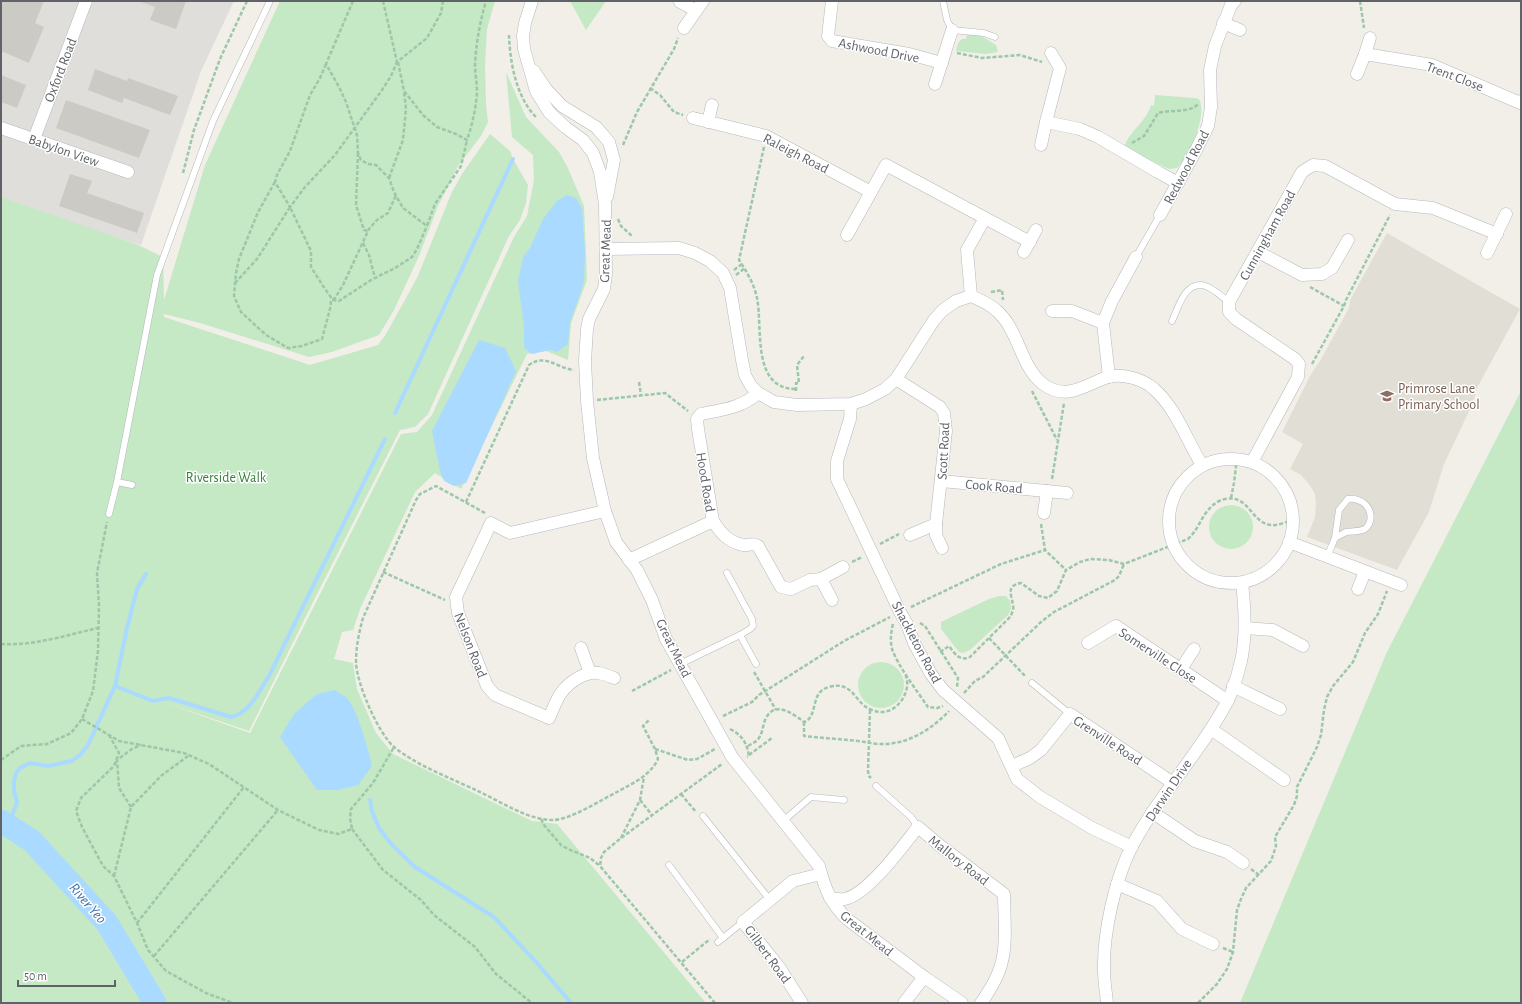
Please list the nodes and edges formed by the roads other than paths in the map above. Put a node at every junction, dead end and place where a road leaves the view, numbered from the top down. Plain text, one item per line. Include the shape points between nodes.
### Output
1 (86, 1) edge
2 (270, 1) edge
3 (532, 1) edge
4 (832, 1) edge
5 (943, 1) edge
6 (1235, 1) edge
7 (680, 2) dead end
8 (699, 6) edge
9 (1223, 23) junction
10 (684, 28) road end
11 (952, 30) junction
12 (1240, 30) dead end
13 (995, 37) dead end
14 (1370, 38) road end
15 (1051, 53) dead end
16 (1364, 54) junction
17 (944, 57) junction
18 (527, 61) junction
19 (1357, 74) dead end
20 (935, 84) dead end
21 (1521, 102) edge
22 (712, 105) dead end
23 (692, 118) road end
24 (708, 122) junction
25 (1046, 122) junction
26 (1, 128) edge
27 (34, 139) junction
28 (1041, 145) dead end
29 (128, 172) dead end
30 (1178, 183) junction
31 (871, 192) junction
32 (605, 204) junction
33 (1506, 214) dead end
34 (1160, 216) joint
35 (985, 218) junction
36 (1036, 230) dead end
37 (1497, 234) junction
38 (848, 236) dead end
39 (1348, 240) dead end
40 (606, 249) junction
41 (1258, 252) junction
42 (1488, 253) dead end
43 (1136, 257) joint
44 (971, 296) junction
45 (1229, 302) junction
46 (1052, 311) dead end
47 (1172, 321) dead end
48 (1103, 323) junction
49 (1110, 377) junction
50 (896, 379) junction
51 (758, 394) junction
52 (851, 404) junction
53 (1252, 462) junction
54 (1202, 466) junction
55 (941, 481) junction
56 (116, 482) junction
57 (132, 485) dead end
58 (1047, 491) junction
59 (1067, 493) dead end
60 (605, 511) junction
61 (1044, 513) road end
62 (109, 514) road end
63 (713, 521) junction
64 (936, 524) junction
65 (910, 535) road end
66 (1335, 538) junction
67 (1289, 542) junction
68 (942, 548) dead end
69 (1327, 557) junction
70 (630, 560) junction
71 (843, 567) road end
72 (1365, 572) junction
73 (727, 573) dead end
74 (821, 579) junction
75 (1242, 583) junction
76 (1396, 583) road end
77 (1358, 589) dead end
78 (832, 600) dead end
79 (1245, 628) junction
80 (740, 635) junction
81 (1088, 643) dead end
82 (1304, 646) dead end
83 (581, 648) dead end
84 (1194, 649) dead end
85 (680, 664) junction
86 (756, 664) road end
87 (1181, 669) junction
88 (590, 674) junction
89 (614, 678) dead end
90 (1032, 683) road end
91 (1233, 686) junction
92 (1228, 701) junction
93 (1280, 709) dead end
94 (1070, 714) junction
95 (1211, 729) junction
96 (1012, 766) junction
97 (1284, 780) dead end
98 (1173, 783) junction
99 (876, 786) road end
100 (844, 800) dead end
101 (1152, 812) junction
102 (703, 816) road end
103 (783, 821) junction
104 (918, 828) junction
105 (1132, 847) junction
106 (1243, 863) dead end
107 (669, 865) dead end
108 (821, 874) junction
109 (1117, 884) junction
110 (830, 898) junction
111 (770, 900) junction
112 (743, 922) junction
113 (1213, 944) dead end
114 (924, 977) junction
115 (802, 1003) edge
116 (904, 1003) edge
117 (962, 1003) edge
118 (981, 1003) edge
119 (1107, 1003) edge

1 - 27 street, Oxford Road
2 - 56 lane via 213,121 157,274
3 - 18 street, Great Mead via 523,36
4 - 17 street, Ashwood Drive via 828,36 832,41
5 - 11 lane
6 - 9 street, Redwood Road
7 - 8 street
8 - 10 street
9 - 12 street
9 - 30 street, Redwood Road via 1210,70 1211,107 1208,126
11 - 13 lane via 984,33
11 - 17 street
14 - 16 street
15 - 25 street via 1060,68
16 - 19 street
16 - 21 street, Trent Close via 1432,65
17 - 20 street
18 - 32 street, Great Mead via 536,91 549,112 583,140 592,152 600,172
18 - 32 street, Great Mead via 546,89 562,106 596,127 609,142 614,160
22 - 24 street
23 - 24 street, Raleigh Road
24 - 31 street, Raleigh Road via 766,136
25 - 28 street
25 - 30 street via 1080,129 1098,137
26 - 27 street, Babylon View
27 - 29 street, Babylon View
30 - 34 street, Redwood Road
31 - 35 street via 886,165
31 - 38 street
32 - 40 street, Great Mead
33 - 37 street
34 - 43 lane
35 - 36 street via 1027,247
35 - 44 street via 967,250
37 - 41 street, Cunningham Road via 1433,208 1395,204 1325,166 1313,165 1302,172
37 - 42 street
39 - 41 street via 1332,268 1322,274 1302,275
40 - 51 street via 679,248 710,261 722,273 730,288 746,376
40 - 60 street, Great Mead via 604,289 589,319 585,361 593,458
41 - 45 street, Cunningham Road
43 - 48 street
44 - 49 street via 989,305 1004,318 1033,374 1052,389 1077,391
44 - 50 street via 956,301 938,315
45 - 47 lane via 1203,285 1195,286 1188,289 1184,295
45 - 53 street via 1229,312 1236,319 1299,364 1298,377
46 - 48 street via 1072,311
48 - 49 street
49 - 54 street via 1122,376 1139,380 1153,388 1165,401
50 - 52 street via 885,389
50 - 55 street, Scott Road via 944,412 946,431
51 - 52 street via 774,402 797,405
51 - 63 street, Hood Road via 740,406 701,414 697,419
52 - 96 street, Shackleton Road via 850,418 837,461 837,479 931,674 943,690 998,738
53 - 54 street via 1237,458 1216,460
53 - 67 street via 1278,481 1286,494 1292,520
54 - 75 street via 1186,481 1175,499 1170,519 1174,544 1179,556 1190,568 1204,577 1223,583
55 - 58 street, Cook Road
55 - 64 street, Scott Road
56 - 57 lane
56 - 62 lane
58 - 59 street, Cook Road
58 - 61 street
60 - 70 street, Great Mead via 616,542
60 - 88 street, Nelson Road via 510,533 491,523 456,597 458,613 487,686 495,695 549,718 564,689 582,676
63 - 70 street, Hood Road
63 - 74 street via 721,533 732,541 758,546 780,588 791,589 810,580
64 - 65 street
64 - 68 street, Scott Road via 936,535
66 - 66 lane via 1337,516 1345,502 1348,499 1355,499 1366,505 1371,517 1368,525 1359,531 1348,532
66 - 69 lane
67 - 69 street
67 - 75 street via 1272,567 1257,578
69 - 72 street
70 - 85 street, Great Mead via 652,600 666,639
71 - 74 street
72 - 76 street
72 - 77 street
73 - 80 lane via 753,622 750,630
74 - 78 street
75 - 79 street, Darwin Drive
79 - 82 street via 1273,630
79 - 91 street, Darwin Drive via 1241,663
80 - 85 lane
80 - 86 lane
81 - 87 street, Somerville Close via 1116,626
83 - 88 street
84 - 87 street
85 - 103 street, Great Mead via 732,757
87 - 92 street, Somerville Close
88 - 89 street via 598,673
90 - 94 lane
91 - 92 street, Darwin Drive
91 - 93 street
92 - 95 street, Darwin Drive
94 - 96 street, Grenville Road via 1041,750
94 - 98 street, Grenville Road
95 - 97 street
95 - 98 street, Darwin Drive
96 - 105 street, Shackleton Road via 1017,779 1040,797 1092,828
98 - 101 street, Darwin Drive
99 - 104 lane via 911,817
100 - 103 lane via 812,797
101 - 105 street, Darwin Drive
101 - 106 street via 1195,841 1227,852
102 - 111 lane
103 - 108 street, Great Mead via 819,866
104 - 110 street, Mallory Road via 869,884 844,900
104 - 118 street, Mallory Road via 1004,894 1004,952 1000,970
105 - 109 street, Darwin Drive
107 - 112 lane via 721,940
108 - 110 street, Great Mead
108 - 111 street, Gilbert Road via 792,882
109 - 113 street via 1157,900 1182,929
109 - 119 street, Darwin Drive via 1107,929 1104,969
110 - 114 street, Great Mead via 847,919
111 - 112 street, Gilbert Road
112 - 115 street, Gilbert Road via 779,967
114 - 116 street
114 - 117 street, Great Mead

